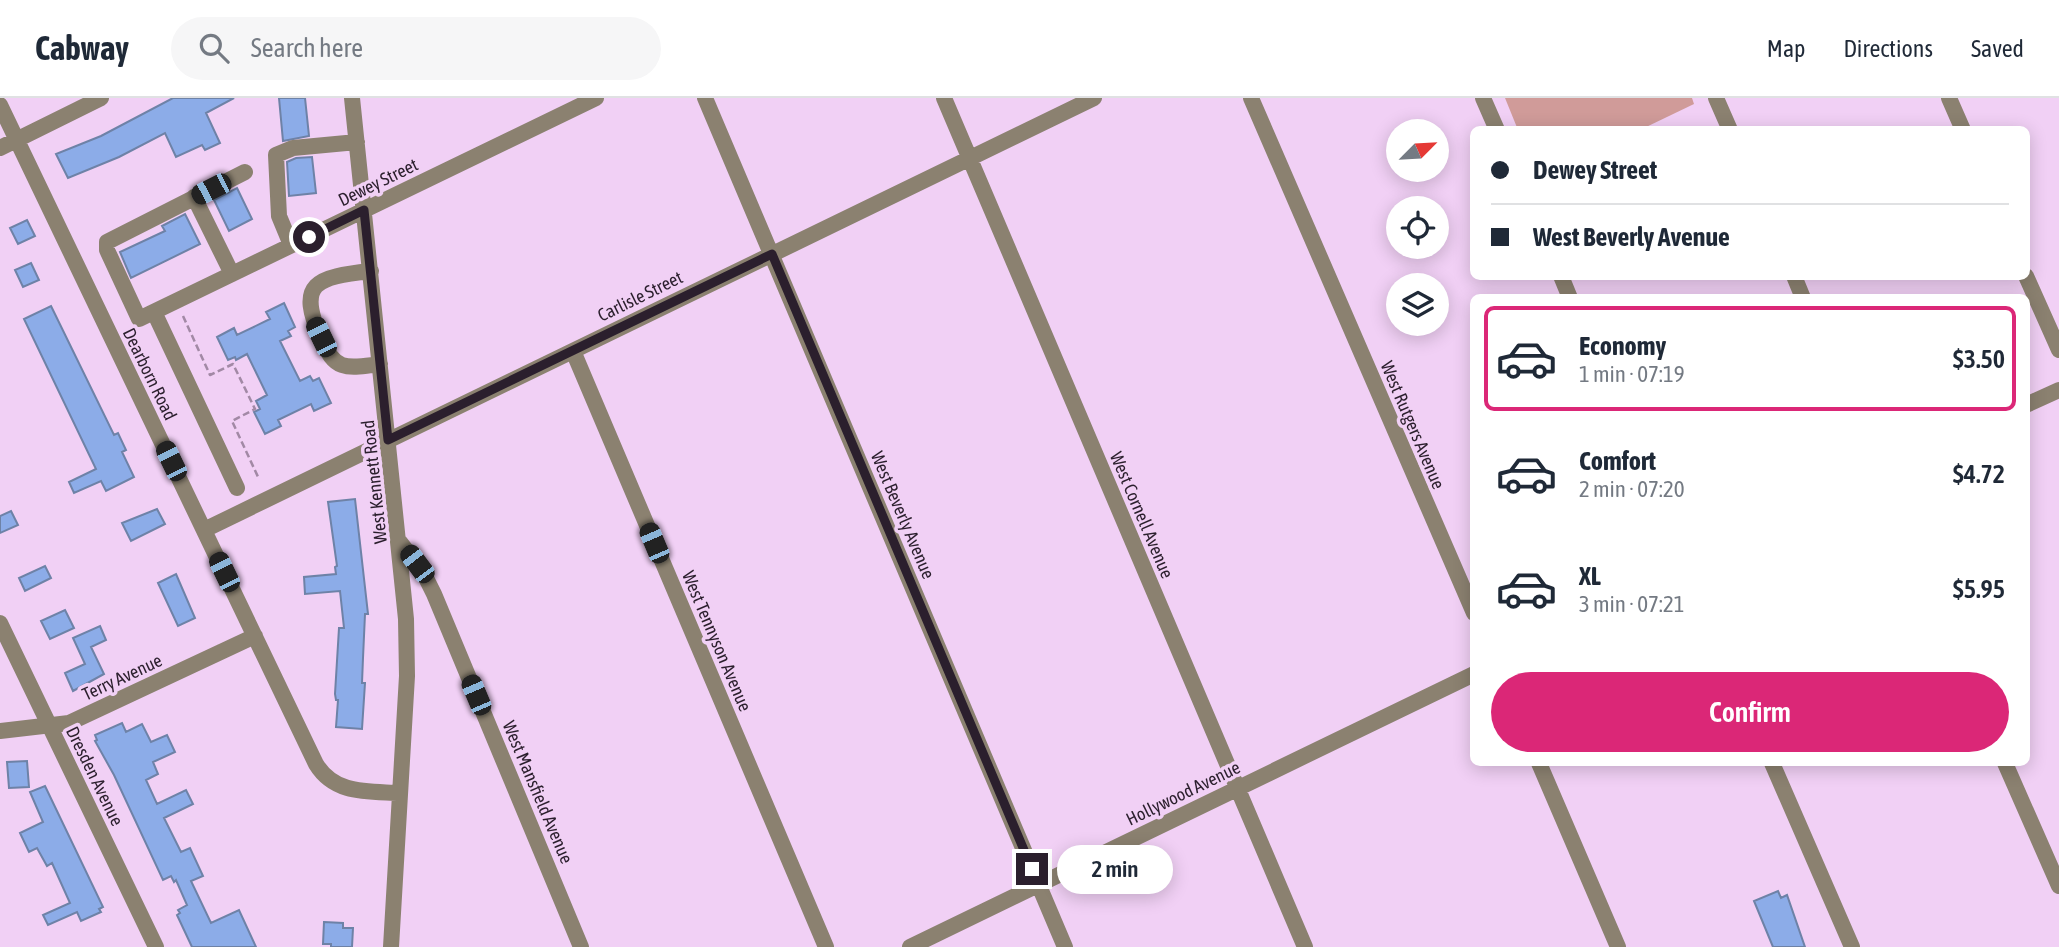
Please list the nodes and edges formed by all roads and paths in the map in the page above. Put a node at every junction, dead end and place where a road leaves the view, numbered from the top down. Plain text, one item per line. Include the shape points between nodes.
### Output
1 (101, 98) edge
2 (352, 98) edge
3 (596, 98) edge
4 (705, 98) edge
5 (944, 98) edge
6 (1094, 98) edge
7 (1251, 98) edge
8 (1483, 98) edge
9 (1716, 98) edge
10 (1949, 98) edge
11 (0, 105) edge
12 (1495, 126) edge
13 (1728, 126) edge
14 (1961, 126) edge
15 (17, 140) junction
16 (357, 142) junction
17 (0, 149) edge
18 (970, 158) junction
19 (245, 172) dead end
20 (194, 197) junction
21 (364, 210) junction
22 (291, 245) junction
23 (772, 254) junction
24 (371, 271) junction
25 (232, 274) junction
26 (2028, 280) edge
27 (146, 316) junction
28 (183, 316) dead end
29 (2059, 350) edge
30 (573, 351) junction
31 (380, 364) junction
32 (2059, 390) edge
33 (2030, 403) edge
34 (388, 440) junction
35 (260, 479) dead end
36 (237, 488) dead end
37 (204, 530) junction
38 (400, 542) junction
39 (1470, 604) edge
40 (0, 623) edge
41 (255, 636) junction
42 (1470, 676) edge
43 (49, 725) junction
44 (0, 731) edge
45 (1540, 766) edge
46 (1773, 766) edge
47 (2007, 766) edge
48 (1237, 788) junction
49 (400, 793) junction
50 (1039, 885) junction
51 (2059, 886) edge
52 (156, 947) edge
53 (391, 947) edge
54 (582, 947) edge
55 (825, 947) edge
56 (910, 947) edge
57 (1065, 947) edge
58 (1305, 947) edge
59 (1618, 947) edge
60 (1852, 947) edge

1 - 15 street
2 - 16 street, West Kennett Road
3 - 21 street, Dewey Street
4 - 23 street, West Beverly Avenue
5 - 18 street, West Cornell Avenue
6 - 18 street, Carlisle Street
7 - 39 street, West Rutgers Avenue
8 - 12 street
9 - 13 street
10 - 14 street
11 - 15 street, Dearborn Road
15 - 17 street
15 - 37 street, Dearborn Road
16 - 21 street, West Kennett Road
16 - 22 street via 293,148 276,155 279,216
18 - 23 street, Carlisle Street
18 - 48 street, West Cornell Avenue
19 - 20 street
20 - 25 street
20 - 27 street via 107,242 107,250
21 - 22 street, Dewey Street
21 - 24 street, West Kennett Road
22 - 25 street, Dewey Street
23 - 30 street, Carlisle Street
23 - 50 street, West Beverly Avenue
24 - 31 street, West Kennett Road
24 - 31 street via 325,280 314,291 310,309 337,363
25 - 27 street, Dewey Street
26 - 29 street
27 - 36 street
28 - 35 path via 210,375 233,364 255,409 232,421
30 - 34 street, Carlisle Street
30 - 55 street, West Tennyson Avenue
31 - 34 street, West Kennett Road
32 - 33 street
34 - 37 street, Carlisle Street
34 - 38 street, West Kennett Road
37 - 41 street, Dearborn Road
38 - 49 street, West Kennett Road via 407,648
38 - 54 street, West Mansfield Avenue via 434,594
40 - 43 street, Dresden Avenue
41 - 43 street, Terry Avenue via 69,723
41 - 49 street, Dearborn Road via 323,774 348,789
42 - 48 street, Hollywood Avenue
43 - 44 street, Terry Avenue
43 - 52 street, Dresden Avenue
45 - 59 street
46 - 60 street
47 - 51 street
48 - 50 street, Hollywood Avenue
48 - 58 street, West Cornell Avenue
49 - 53 street, West Kennett Road
50 - 56 street, Hollywood Avenue
50 - 57 street, West Beverly Avenue

